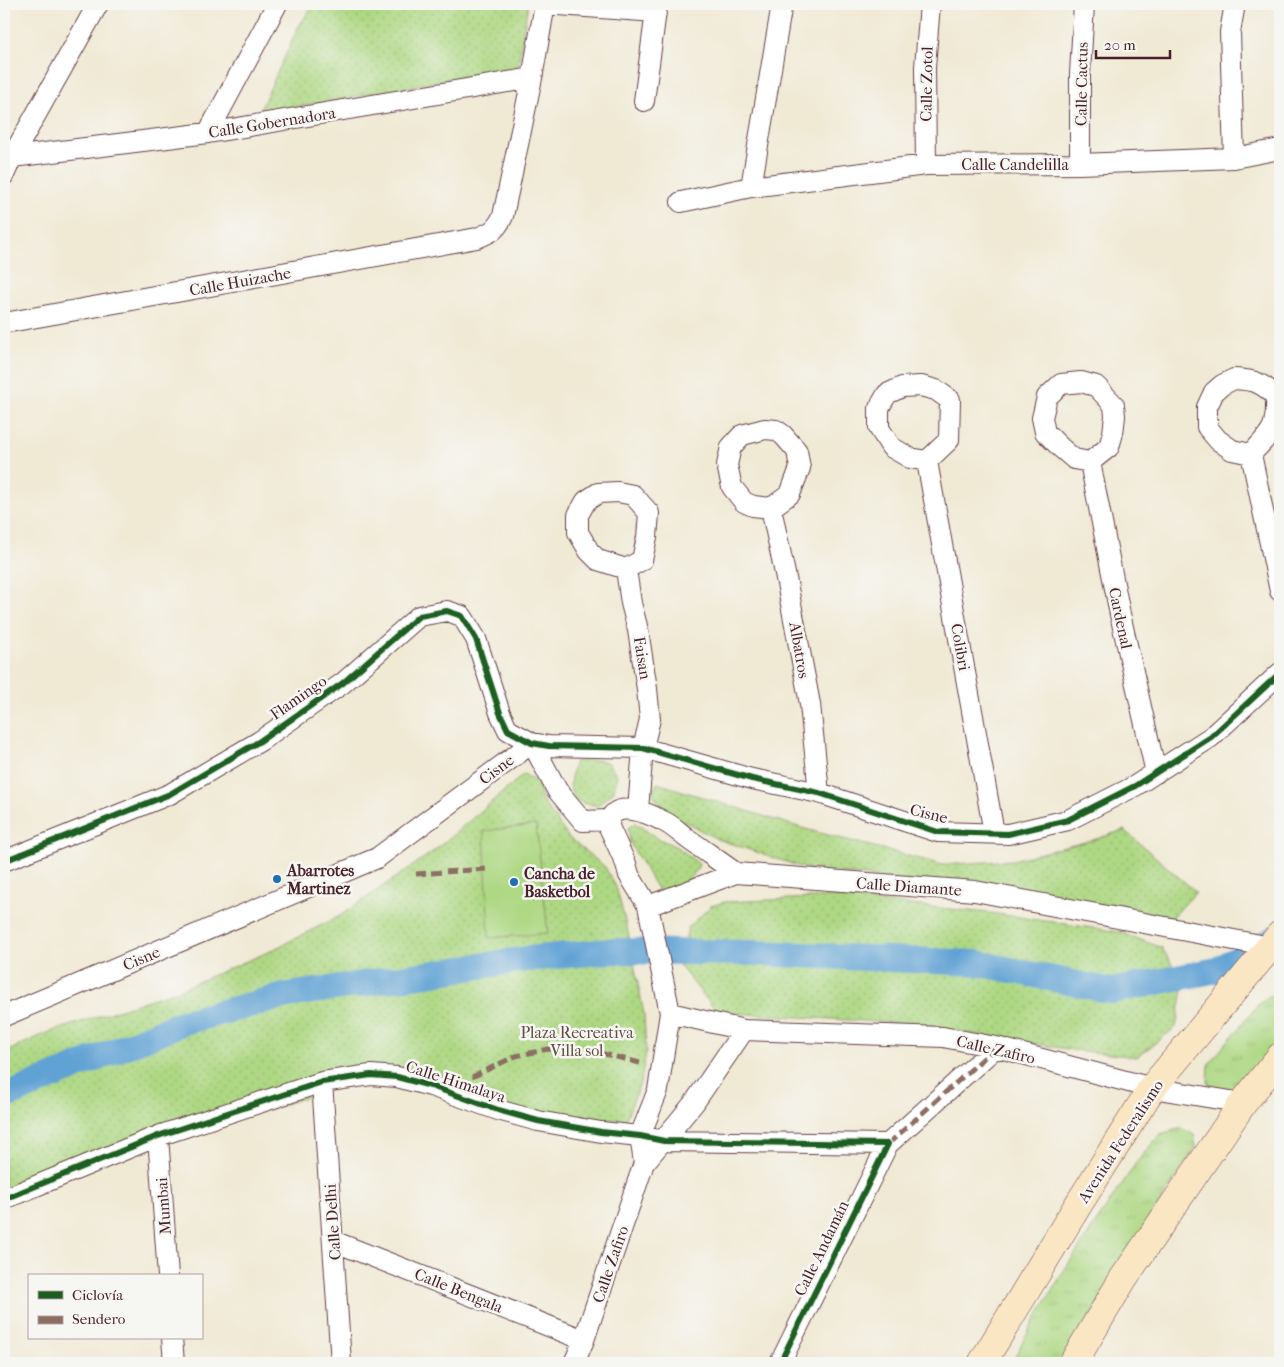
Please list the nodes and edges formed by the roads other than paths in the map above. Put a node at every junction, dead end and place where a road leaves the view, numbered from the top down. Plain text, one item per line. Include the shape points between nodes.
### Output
1 (98, 4) edge
2 (277, 4) edge
3 (545, 4) edge
4 (782, 4) edge
5 (930, 4) edge
6 (1084, 4) edge
7 (1235, 4) edge
8 (657, 8) edge
9 (532, 78) junction
10 (644, 101) dead end
11 (208, 133) junction
12 (1280, 149) edge
13 (12, 157) junction
14 (1234, 158) junction
15 (1080, 164) junction
16 (926, 165) junction
17 (4, 175) edge
18 (751, 187) junction
19 (680, 202) dead end
20 (4, 323) edge
21 (1251, 454) dead end
22 (927, 461) dead end
23 (1090, 462) dead end
24 (771, 508) dead end
25 (626, 569) dead end
26 (1280, 591) edge
27 (1280, 673) edge
28 (532, 743) junction
29 (643, 748) junction
30 (1156, 773) junction
31 (819, 793) junction
32 (638, 810) junction
33 (609, 820) junction
34 (994, 833) junction
35 (4, 861) edge
36 (736, 873) junction
37 (648, 906) junction
38 (1277, 944) edge
39 (670, 1013) junction
40 (4, 1016) edge
41 (744, 1030) junction
42 (996, 1047) junction
43 (1280, 1057) edge
44 (322, 1082) junction
45 (1152, 1088) junction
46 (1242, 1103) junction
47 (158, 1136) junction
48 (640, 1136) junction
49 (664, 1141) junction
50 (888, 1144) junction
51 (644, 1163) junction
52 (4, 1199) edge
53 (333, 1240) junction
54 (168, 1274) edge
55 (172, 1340) edge
56 (584, 1340) junction
57 (174, 1363) edge
58 (341, 1363) edge
59 (574, 1363) edge
60 (780, 1363) edge
61 (982, 1363) edge
62 (1073, 1363) edge

1 - 13 street
2 - 11 street
3 - 8 street
3 - 9 street
4 - 18 street
5 - 16 street, Calle Zotol via 925,66
6 - 15 street, Calle Cactus
7 - 14 street via 1230,32
8 - 10 street
9 - 11 street, Calle Gobernadora
9 - 20 street, Calle Huizache via 503,216 490,233 477,238
11 - 13 street, Calle Gobernadora
12 - 14 street, Calle Candelilla
13 - 17 street
14 - 15 street, Calle Candelilla
15 - 16 street, Calle Candelilla
16 - 18 street, Calle Candelilla
18 - 19 street, Calle Candelilla
21 - 26 street
22 - 34 street, Colibri
23 - 30 street, Cardenal
24 - 31 street, Albatros via 810,704
25 - 29 street, Faisan via 648,689 650,719
27 - 30 street, Cisne via 1211,737
28 - 29 street, Cisne
28 - 33 street via 557,790 582,821
28 - 35 street, Flamingo via 508,730 476,639 462,616 447,611 419,616 343,683 244,751 170,794
28 - 40 street, Cisne via 377,858
29 - 31 street, Cisne
29 - 32 street, Faisan
30 - 34 street, Cisne via 1068,820 1008,834
31 - 34 street, Cisne via 938,832
32 - 33 street via 619,810
32 - 36 street via 663,821
33 - 37 street via 629,875
36 - 37 street, Calle Diamante
36 - 38 street, Calle Diamante via 975,891
37 - 39 street
38 - 45 street, Avenida Federalismo
39 - 41 street, Calle Zafiro
39 - 48 street, Calle Zafiro via 658,1090
41 - 42 street, Calle Zafiro via 943,1037
41 - 49 street, Calle Zafiro
42 - 45 street, Calle Zafiro
42 - 50 street
43 - 46 street
44 - 47 street, Calle Himalaya
44 - 48 street, Calle Himalaya via 371,1075 397,1077 538,1122
44 - 53 street, Calle Delhi
45 - 46 street, Calle Zafiro
45 - 61 street, Avenida Federalismo
46 - 62 street via 1123,1279
47 - 52 street, Calle Himalaya
47 - 54 street, Mumbai
48 - 49 street, Calle Himalaya
48 - 51 street, Calle Zafiro
49 - 50 street, Calle Himalaya
49 - 51 street, Calle Zafiro
50 - 60 street, Calle Andamán
51 - 56 street, Calle Zafiro
53 - 56 street, Calle Bengala
53 - 58 street, Calle Delhi
55 - 57 street
56 - 59 street, Calle Zafiro

